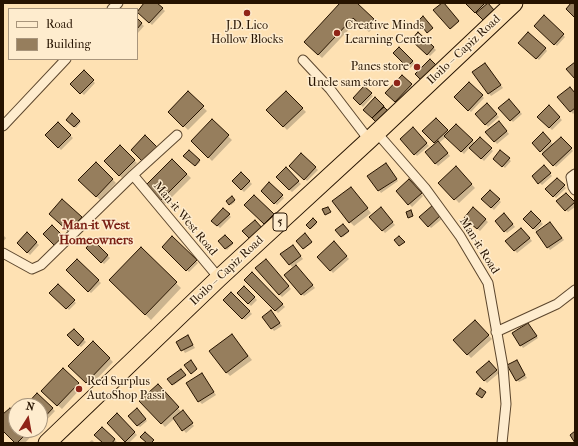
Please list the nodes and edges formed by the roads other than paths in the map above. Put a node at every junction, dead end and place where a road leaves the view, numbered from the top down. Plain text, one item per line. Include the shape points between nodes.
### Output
1 (514, 3) edge
2 (65, 60) edge
3 (303, 60) dead end
4 (3, 126) edge
5 (176, 135) dead end
6 (373, 136) junction
7 (575, 174) edge
8 (133, 175) junction
9 (575, 190) edge
10 (3, 253) edge
11 (219, 278) junction
12 (575, 290) edge
13 (496, 332) junction
14 (48, 443) edge
15 (502, 443) edge

1 - 6 highway, Iloilo – Capiz Road / 5
2 - 4 street
3 - 6 street, Man-it Road
5 - 8 street
6 - 11 highway, Iloilo – Capiz Road / 5
6 - 13 street, Man-it Road via 426,188 468,248 488,283
7 - 9 street via 571,177
8 - 10 street via 41,265 32,269
8 - 11 street, Man-it West Road
11 - 14 highway, Iloilo – Capiz Road / 5
12 - 13 street via 558,304
13 - 15 street, Man-it Road via 503,367 506,404

